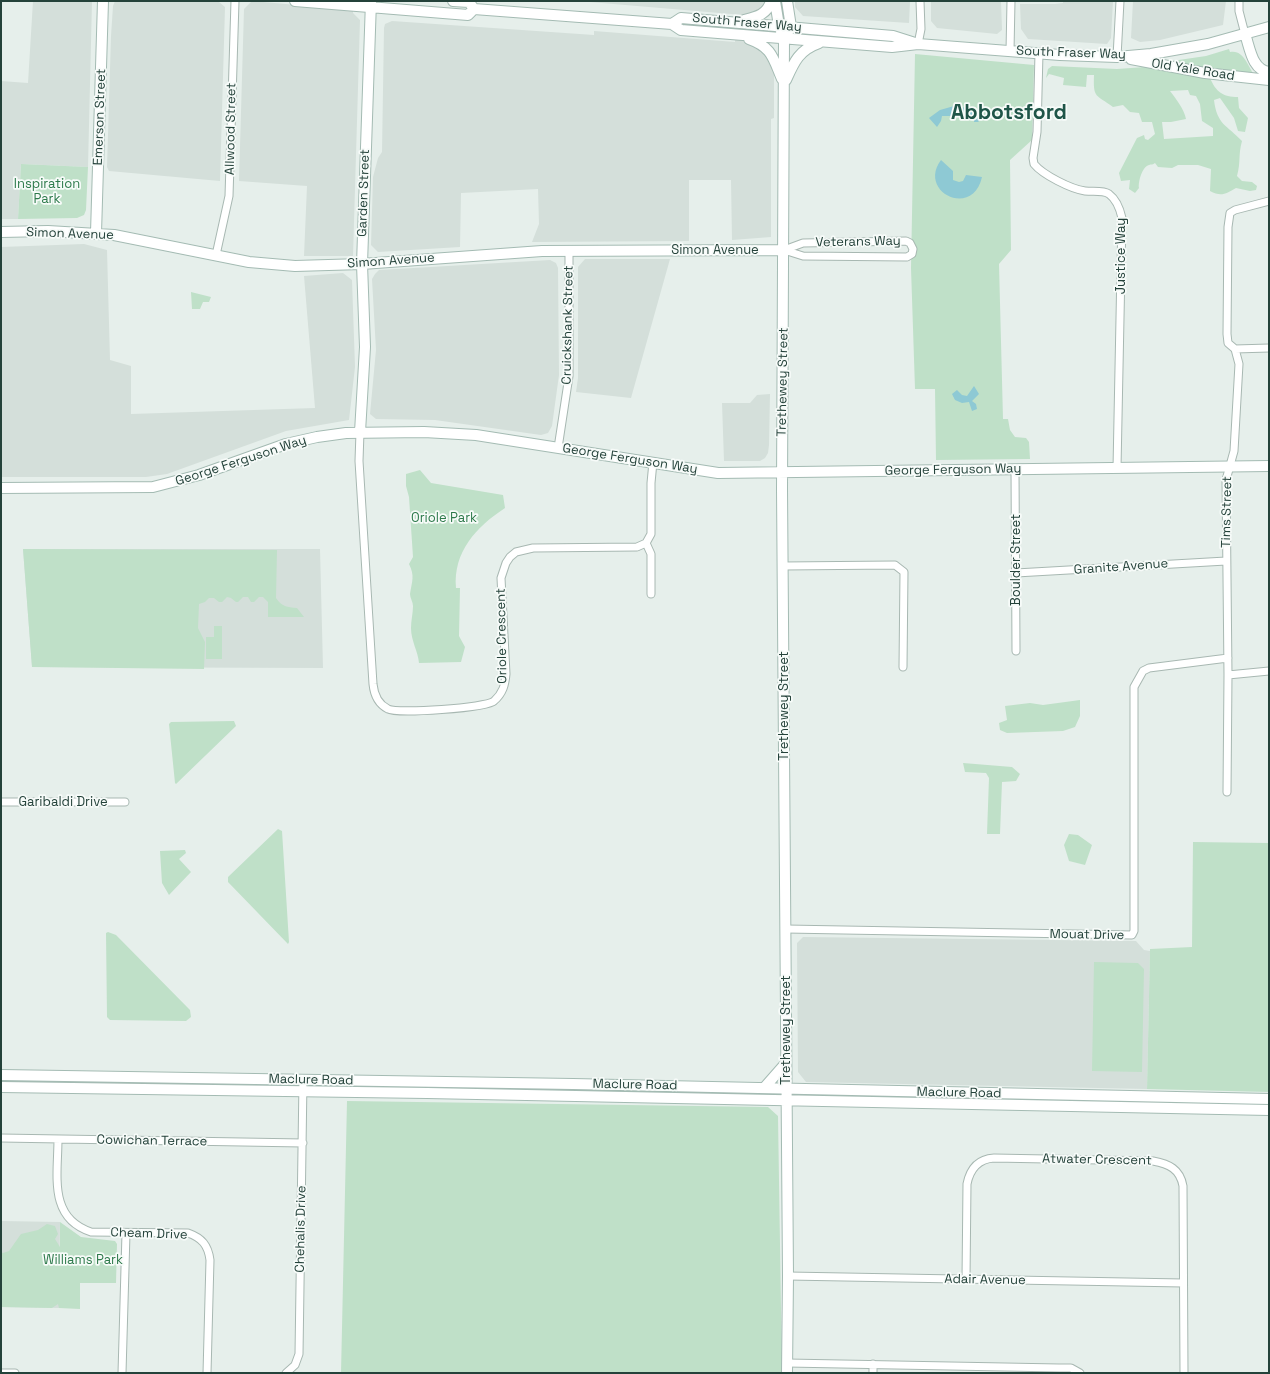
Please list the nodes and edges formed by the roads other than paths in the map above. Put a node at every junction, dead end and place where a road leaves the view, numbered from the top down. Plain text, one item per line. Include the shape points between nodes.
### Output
1 (103, 1) edge
2 (235, 1) edge
3 (295, 1) edge
4 (454, 1) edge
5 (771, 1) edge
6 (775, 1) edge
7 (787, 1) edge
8 (920, 1) edge
9 (1011, 1) edge
10 (1120, 1) edge
11 (1239, 1) edge
12 (371, 4) edge
13 (474, 9) junction
14 (736, 22) junction
15 (672, 24) junction
16 (778, 26) junction
17 (791, 27) junction
18 (1269, 27) edge
19 (738, 34) junction
20 (1245, 34) junction
21 (784, 38) junction
22 (823, 42) junction
23 (918, 44) junction
24 (1010, 51) junction
25 (1039, 53) junction
26 (1117, 57) junction
27 (1269, 72) edge
28 (1269, 80) edge
29 (784, 83) junction
30 (1269, 201) edge
31 (1, 232) edge
32 (96, 234) junction
33 (784, 250) junction
34 (569, 251) junction
35 (216, 255) junction
36 (362, 264) junction
37 (1269, 348) edge
38 (1235, 349) junction
39 (360, 432) junction
40 (558, 448) junction
41 (653, 462) junction
42 (1229, 466) junction
43 (1269, 466) edge
44 (1117, 468) junction
45 (1016, 469) junction
46 (782, 472) junction
47 (1, 488) edge
48 (646, 543) junction
49 (1226, 561) junction
50 (783, 566) junction
51 (1016, 573) junction
52 (651, 594) dead end
53 (1016, 650) dead end
54 (1228, 658) junction
55 (903, 667) dead end
56 (1269, 671) edge
57 (1228, 675) junction
58 (1227, 792) dead end
59 (1, 802) edge
60 (125, 802) dead end
61 (786, 929) junction
62 (786, 1064) junction
63 (1, 1075) edge
64 (303, 1080) junction
65 (1, 1087) edge
66 (764, 1088) junction
67 (786, 1089) junction
68 (303, 1091) junction
69 (1269, 1098) edge
70 (786, 1101) junction
71 (1269, 1110) edge
72 (1, 1138) edge
73 (58, 1139) junction
74 (303, 1143) junction
75 (126, 1233) junction
76 (788, 1276) junction
77 (966, 1279) junction
78 (1183, 1283) junction
79 (873, 1364) junction
80 (787, 1368) edge
81 (1, 1373) edge
82 (15, 1373) edge
83 (122, 1373) edge
84 (207, 1373) edge
85 (286, 1373) edge
86 (873, 1373) edge
87 (1080, 1373) edge
88 (1184, 1373) edge

1 - 32 main road, Emerson Street
2 - 35 street, Allwood Street via 229,196
3 - 12 main road, South Fraser Way
4 - 13 main road, South Fraser Way via 469,2
5 - 14 main road via 761,15
6 - 16 main road, Trethewey Street
7 - 17 main road
8 - 23 street
9 - 24 street
10 - 26 street
11 - 20 street
12 - 13 main road, South Fraser Way via 468,14
12 - 36 main road, Garden Street
13 - 15 main road, South Fraser Way
14 - 15 main road, South Fraser Way via 681,18
14 - 16 main road, South Fraser Way
15 - 19 main road, South Fraser Way via 681,30
16 - 17 main road, South Fraser Way
16 - 21 main road, Trethewey Street
17 - 21 main road
17 - 23 main road, South Fraser Way via 893,36
18 - 20 main road, South Fraser Way
19 - 21 main road, South Fraser Way
19 - 29 main road via 763,44 769,50
20 - 26 main road, South Fraser Way via 1183,49
20 - 27 main road via 1255,63 1259,69
21 - 22 main road, South Fraser Way
21 - 29 main road, Trethewey Street
22 - 23 main road, South Fraser Way via 892,47
22 - 29 main road via 800,53
23 - 24 main road, South Fraser Way
24 - 25 main road, South Fraser Way
25 - 26 main road, South Fraser Way
25 - 44 street, Justice Way via 1034,164 1068,186 1111,195 1120,209 1122,218
26 - 28 main road, Old Yale Road via 1205,73
29 - 33 main road, Trethewey Street
30 - 38 street, Tims Street via 1230,213 1227,334 1228,343
31 - 32 main road, Simon Avenue
32 - 35 main road, Simon Avenue via 128,237
33 - 33 street, Veterans Way via 803,256 907,257 912,254 913,249 910,243 906,242 861,242 803,243
33 - 34 main road, Simon Avenue
33 - 46 main road, Trethewey Street
34 - 36 main road, Simon Avenue
34 - 40 street, Cruickshank Street via 569,376
35 - 36 main road, Simon Avenue via 275,265
36 - 39 main road, Garden Street via 365,347
37 - 38 street
38 - 42 street, Tims Street via 1238,364 1236,425 1234,451
39 - 40 main road, George Ferguson Way via 449,432
39 - 47 main road, George Ferguson Way via 286,444 199,475 153,487
39 - 48 street, Oriole Crescent via 359,461 372,684 378,700 388,709 403,711 476,707 494,703 504,688 506,674 501,578 506,563 516,552 533,548 637,547
40 - 41 main road, George Ferguson Way
41 - 46 main road, George Ferguson Way via 718,473
41 - 48 street via 651,534
42 - 43 main road, George Ferguson Way
42 - 44 main road, George Ferguson Way
42 - 49 street, Tims Street via 1226,480
44 - 45 main road, George Ferguson Way
45 - 46 main road, George Ferguson Way
45 - 51 street, Boulder Street
46 - 50 main road, Trethewey Street
48 - 52 street via 651,554
49 - 51 street, Granite Avenue
49 - 54 street, Tims Street
50 - 55 street via 896,565 901,569 904,572
50 - 61 main road, Trethewey Street
51 - 53 street, Boulder Street
54 - 57 street, Tims Street
54 - 61 street, Mouat Drive via 1149,668 1143,671 1134,687 1132,935
56 - 57 street
57 - 58 street, Tims Street
59 - 60 street, Garibaldi Drive
61 - 62 main road, Trethewey Street
62 - 66 main road
62 - 67 main road, Trethewey Street
63 - 64 main road, Maclure Road
64 - 66 main road, Maclure Road
64 - 68 street, Chehalis Drive
65 - 68 main road, Maclure Road
66 - 67 main road, Maclure Road
67 - 69 main road, Maclure Road
67 - 70 main road, Trethewey Street
68 - 70 main road, Maclure Road
68 - 74 street, Chehalis Drive
70 - 71 main road, Maclure Road
70 - 76 main road, Trethewey Street
72 - 73 street, Cowichan Terrace
73 - 74 street, Cowichan Terrace
73 - 75 street, Cheam Drive via 57,1192 66,1215 82,1229 92,1232
74 - 85 street, Chehalis Drive via 299,1354 295,1365
75 - 83 street
75 - 84 street, Cheam Drive via 188,1234 197,1236 204,1242 208,1250
76 - 77 street, Adair Avenue
76 - 80 main road, Trethewey Street
77 - 78 street, Adair Avenue
77 - 78 street, Atwater Crescent via 967,1184 972,1170 982,1161 994,1158 1153,1161 1172,1166 1182,1179
78 - 88 street, Atwater Crescent
79 - 80 street
79 - 86 street
79 - 87 street via 1071,1368
81 - 82 street

